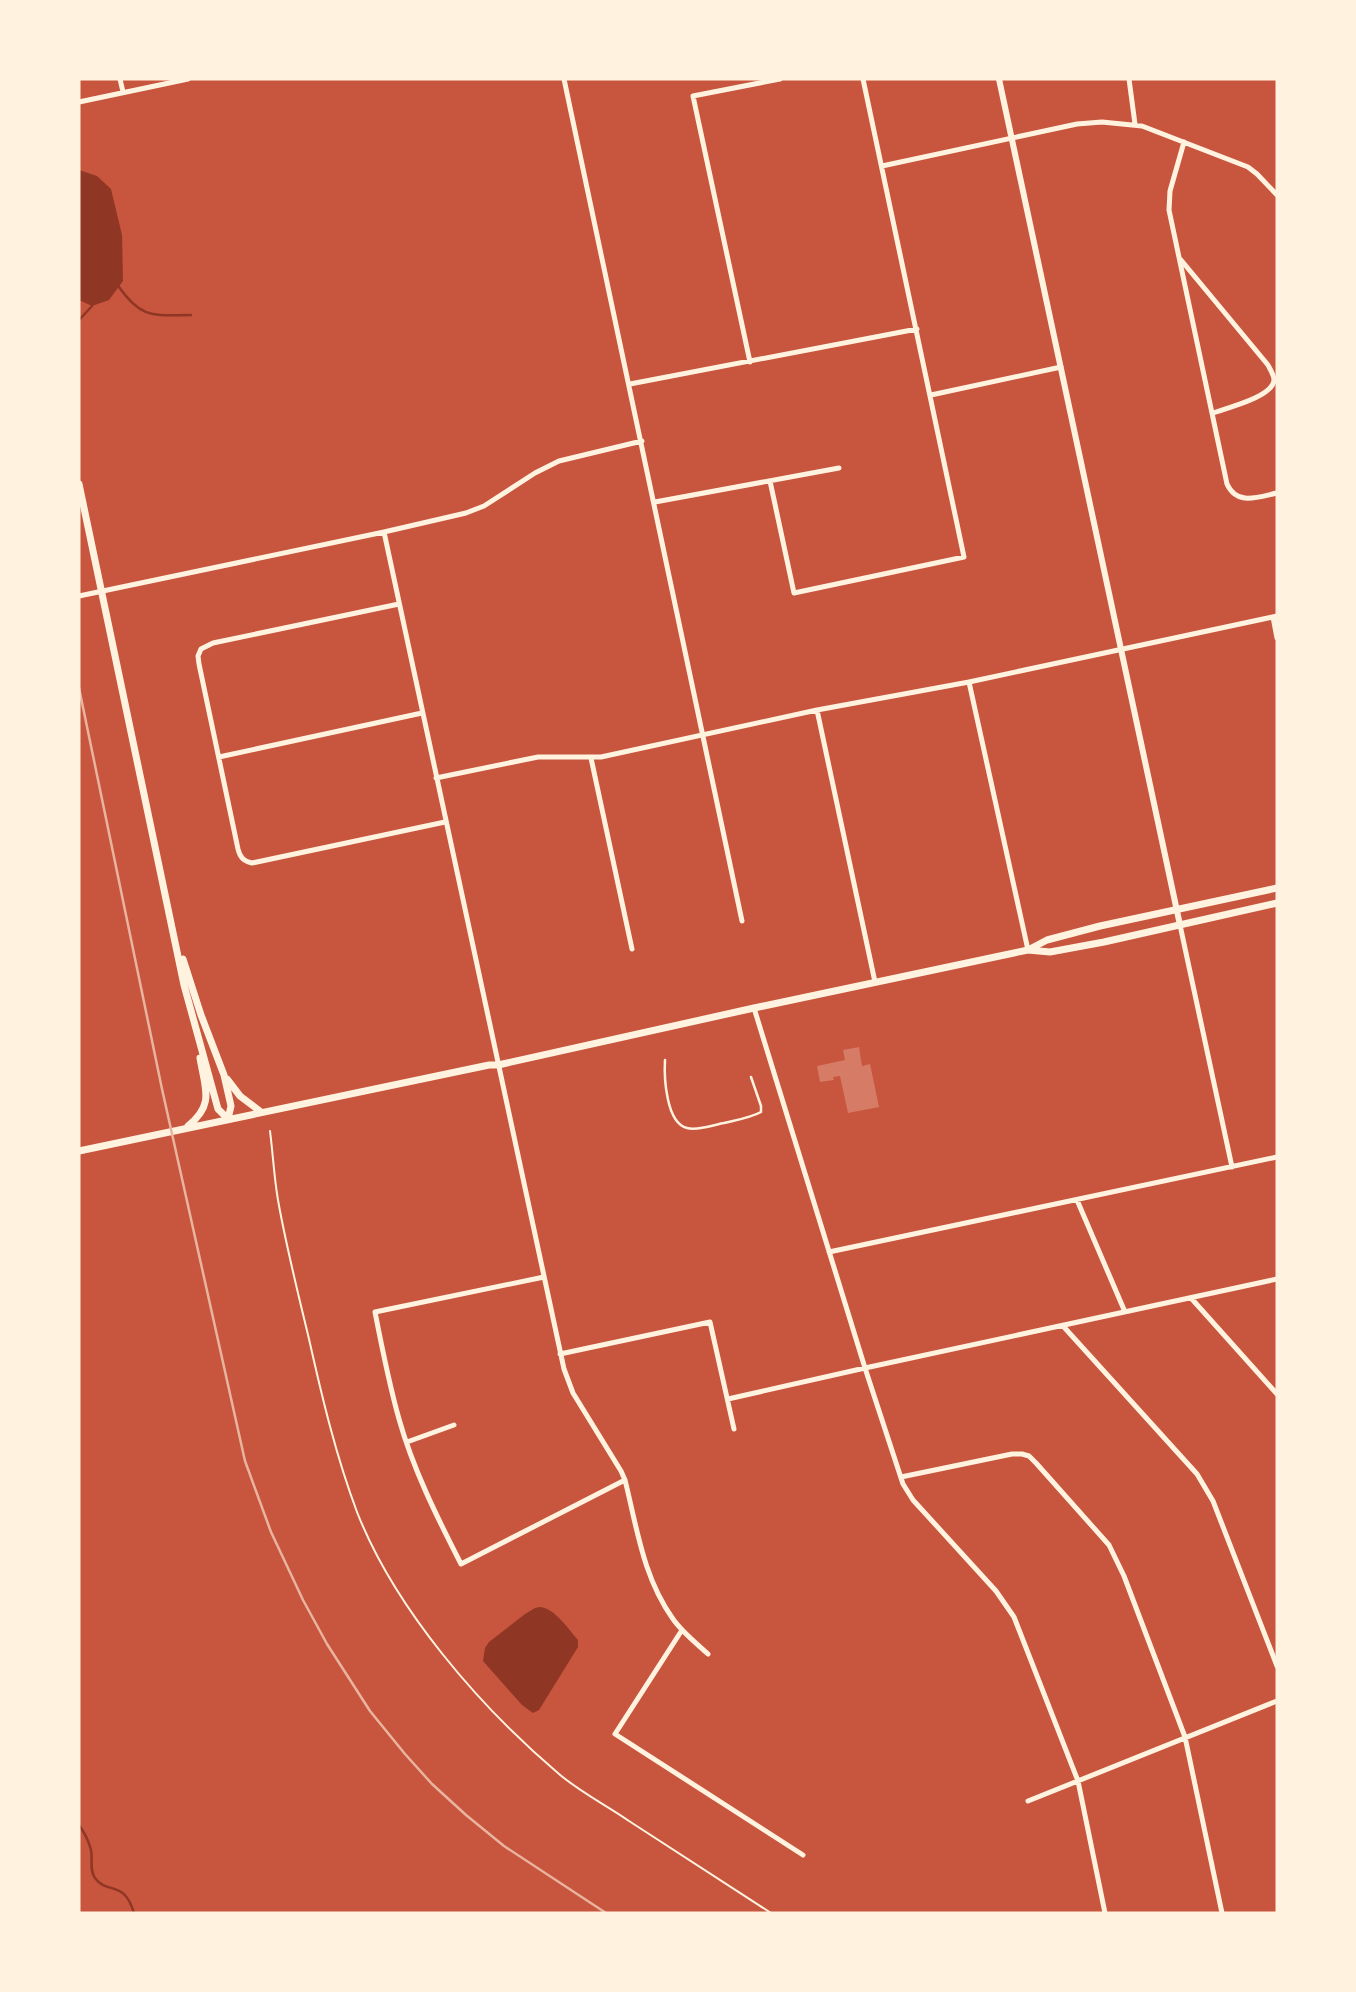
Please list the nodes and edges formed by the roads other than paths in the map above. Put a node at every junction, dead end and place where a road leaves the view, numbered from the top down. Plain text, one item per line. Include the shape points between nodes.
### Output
1 (120, 79) edge
2 (188, 79) edge
3 (564, 79) edge
4 (780, 79) edge
5 (863, 79) edge
6 (999, 79) edge
7 (1129, 79) edge
8 (123, 92) junction
9 (79, 102) edge
10 (1135, 124) junction
11 (1012, 138) junction
12 (1184, 142) junction
13 (882, 166) junction
14 (1277, 195) edge
15 (1179, 257) junction
16 (917, 329) junction
17 (750, 362) junction
18 (1061, 368) junction
19 (630, 384) junction
20 (931, 395) junction
21 (1213, 413) junction
22 (642, 441) junction
23 (839, 468) dead end
24 (770, 481) junction
25 (79, 484) edge
26 (1277, 493) edge
27 (655, 502) junction
28 (384, 532) junction
29 (101, 592) junction
30 (79, 596) edge
31 (399, 604) junction
32 (1275, 616) edge
33 (1277, 639) edge
34 (1121, 650) junction
35 (969, 682) junction
36 (817, 710) junction
37 (422, 713) junction
38 (702, 735) junction
39 (219, 757) junction
40 (591, 758) junction
41 (436, 778) junction
42 (445, 822) junction
43 (1277, 888) edge
44 (1277, 903) edge
45 (1177, 911) junction
46 (742, 921) dead end
47 (1180, 925) junction
48 (173, 928) junction
49 (632, 949) dead end
50 (1028, 950) junction
51 (875, 982) junction
52 (754, 1007) junction
53 (195, 1024) junction
54 (665, 1060) dead end
55 (498, 1065) junction
56 (224, 1075) junction
57 (751, 1077) dead end
58 (261, 1112) junction
59 (228, 1119) junction
60 (184, 1128) junction
61 (79, 1151) edge
62 (1277, 1157) edge
63 (1232, 1167) junction
64 (1077, 1200) junction
65 (829, 1252) junction
66 (544, 1278) junction
67 (1277, 1279) edge
68 (1191, 1298) junction
69 (1125, 1312) junction
70 (1063, 1326) junction
71 (560, 1354) junction
72 (865, 1368) junction
73 (1277, 1394) edge
74 (728, 1399) junction
75 (454, 1425) dead end
76 (734, 1429) dead end
77 (407, 1443) junction
78 (901, 1478) junction
79 (625, 1480) junction
80 (682, 1630) junction
81 (708, 1654) dead end
82 (1277, 1666) edge
83 (1277, 1700) edge
84 (1185, 1737) junction
85 (1078, 1781) junction
86 (1028, 1801) dead end
87 (803, 1855) dead end
88 (1105, 1913) edge
89 (1222, 1913) edge

1 - 8 street
2 - 8 street
3 - 19 street
4 - 17 street via 693,96
5 - 13 street
6 - 11 street
7 - 10 street
8 - 9 street
10 - 11 street via 1089,122
10 - 12 street
11 - 13 street
11 - 18 street
12 - 14 street via 1248,167
12 - 15 street via 1169,210
13 - 16 street
15 - 21 street
15 - 21 street via 1273,374 1268,391
16 - 17 street
16 - 20 street
17 - 19 street
18 - 20 street
18 - 34 street
19 - 22 street
20 - 24 street via 964,557 794,593
21 - 26 street via 1230,491 1251,499
22 - 27 street
22 - 28 street via 559,461 466,513
23 - 24 street
24 - 27 street
25 - 29 main road
27 - 38 street
28 - 29 street
28 - 31 street
29 - 30 street
29 - 48 main road
31 - 37 street
31 - 39 street via 201,649 199,664
32 - 33 street
32 - 34 street
34 - 35 street
34 - 45 street
35 - 36 street
35 - 50 street
36 - 38 street
36 - 51 street
37 - 39 street
37 - 41 street
38 - 40 street
38 - 46 street
39 - 42 street via 238,849 245,862
40 - 41 street via 538,757
40 - 49 street
41 - 42 street
42 - 55 street
43 - 45 main road
44 - 47 main road
45 - 47 street
45 - 50 main road via 1100,926
47 - 50 main road via 1050,952
47 - 63 street
48 - 53 main road
48 - 56 main road
50 - 51 main road
51 - 52 main road
52 - 55 main road
52 - 65 street
53 - 59 main road via 218,1109
53 - 60 main road via 206,1098 199,1117
54 - 57 lane via 671,1110 677,1123 687,1128 761,1112
55 - 58 main road
55 - 66 street
56 - 58 main road via 240,1096
56 - 59 main road via 231,1106
58 - 59 main road
59 - 60 main road
60 - 61 main road
62 - 63 street
63 - 64 street
64 - 65 street
64 - 69 street
65 - 72 street
66 - 71 street
66 - 77 street via 375,1312
67 - 68 street
68 - 69 street
68 - 73 street
69 - 70 street
70 - 72 street
70 - 82 street via 1206,1487
71 - 74 street via 710,1322
71 - 79 street via 573,1392
72 - 74 street
72 - 78 street
74 - 76 street
75 - 77 street
77 - 79 street via 461,1564
78 - 84 street via 1004,1455 1029,1456 1109,1545
78 - 85 street via 913,1500 1009,1608
79 - 80 street via 646,1568
80 - 81 street
80 - 87 street via 615,1734
83 - 84 street
84 - 85 street
84 - 89 street
85 - 86 street
85 - 88 street

